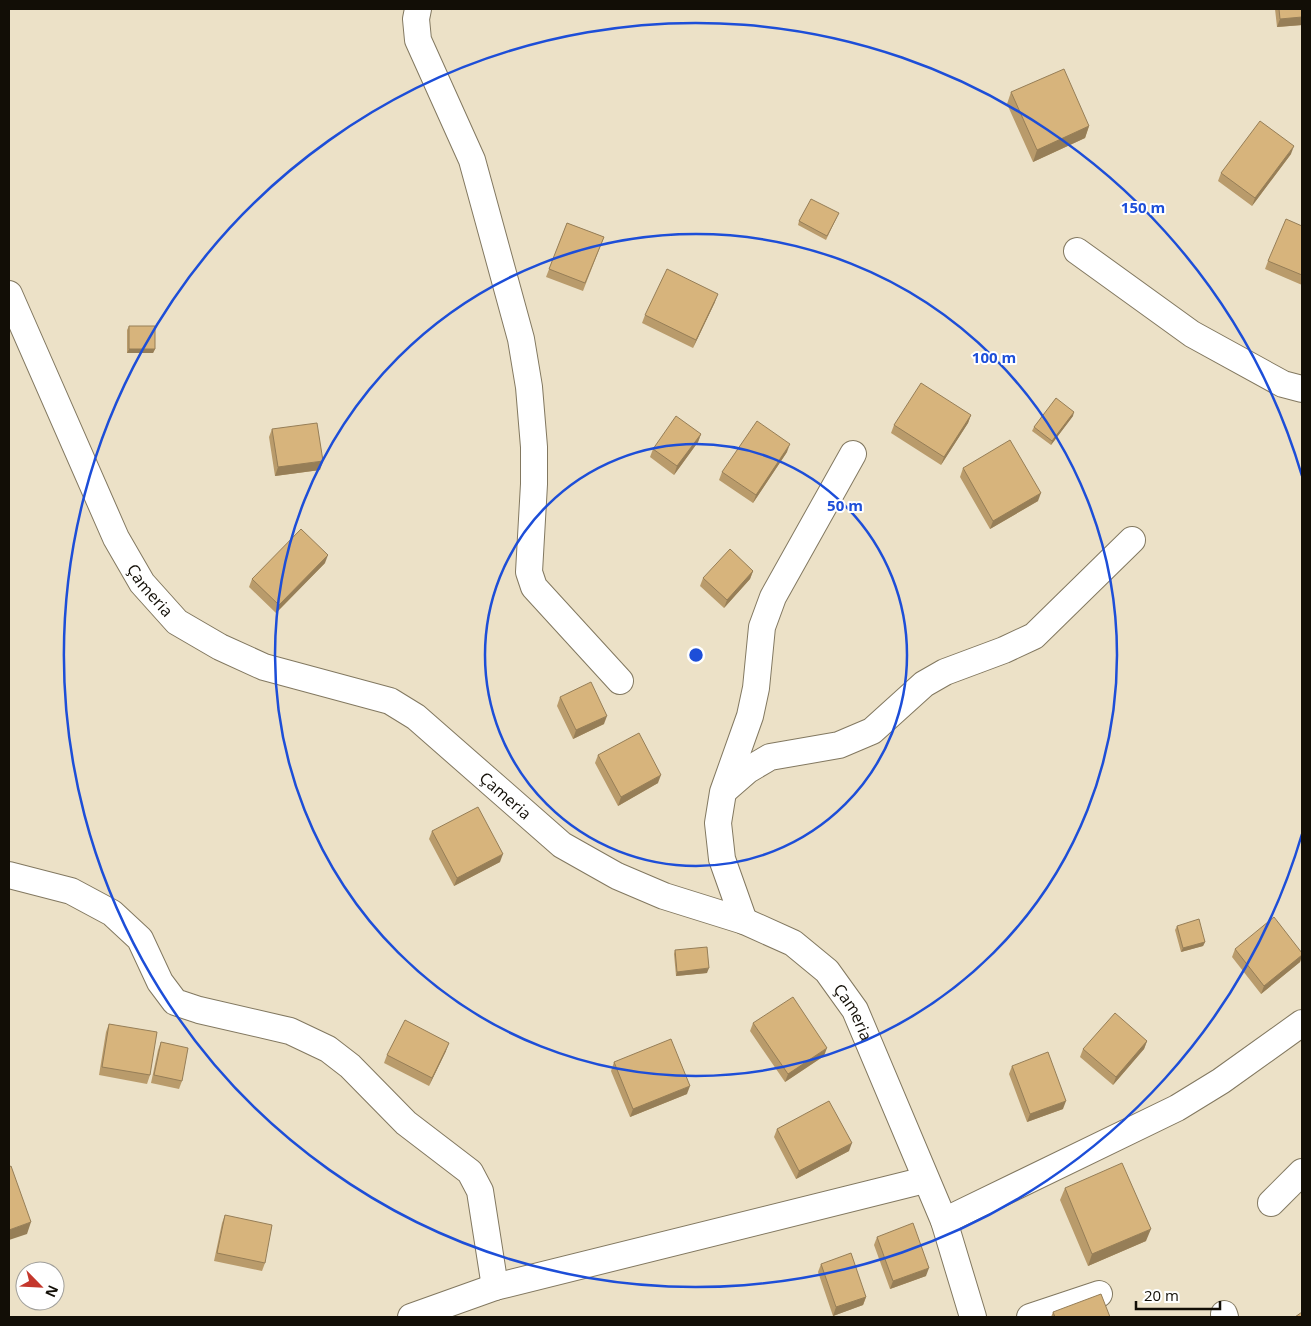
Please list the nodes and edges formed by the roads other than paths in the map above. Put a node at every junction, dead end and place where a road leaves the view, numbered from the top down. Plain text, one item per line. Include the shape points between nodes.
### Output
1 (418, 9) edge
2 (1077, 251) dead end
3 (9, 294) edge
4 (1302, 389) edge
5 (853, 454) dead end
6 (1132, 540) dead end
7 (620, 681) dead end
8 (724, 792) junction
9 (9, 854) edge
10 (20, 878) edge
11 (744, 921) junction
12 (1302, 1023) edge
13 (1302, 1172) edge
14 (925, 1180) junction
15 (1271, 1203) dead end
16 (944, 1221) junction
17 (495, 1287) junction
18 (1099, 1294) edge
19 (411, 1317) edge
20 (973, 1317) edge
21 (1030, 1317) edge

1 - 7 street via 418,40 472,160 521,340 534,447 529,572 534,587
2 - 4 street via 1192,334 1283,384
3 - 11 street, Çameria via 116,538 142,583 177,622 264,667 390,701 416,716 562,845 617,876 664,896
5 - 8 street via 770,604 762,627 750,716
6 - 8 street via 1034,636 945,672 924,684 872,731 839,745 770,757 748,770
8 - 11 street via 718,823 722,859
9 - 10 street
10 - 17 street via 71,891 112,913 140,939 160,982 175,1002 290,1031 328,1049 350,1066 406,1123 470,1172 480,1191
11 - 14 street, Çameria via 793,943 827,971 855,1010
12 - 16 street via 1177,1108
13 - 15 street
14 - 16 street, Çameria
14 - 17 street
16 - 20 street, Çameria
17 - 19 street
18 - 21 street

